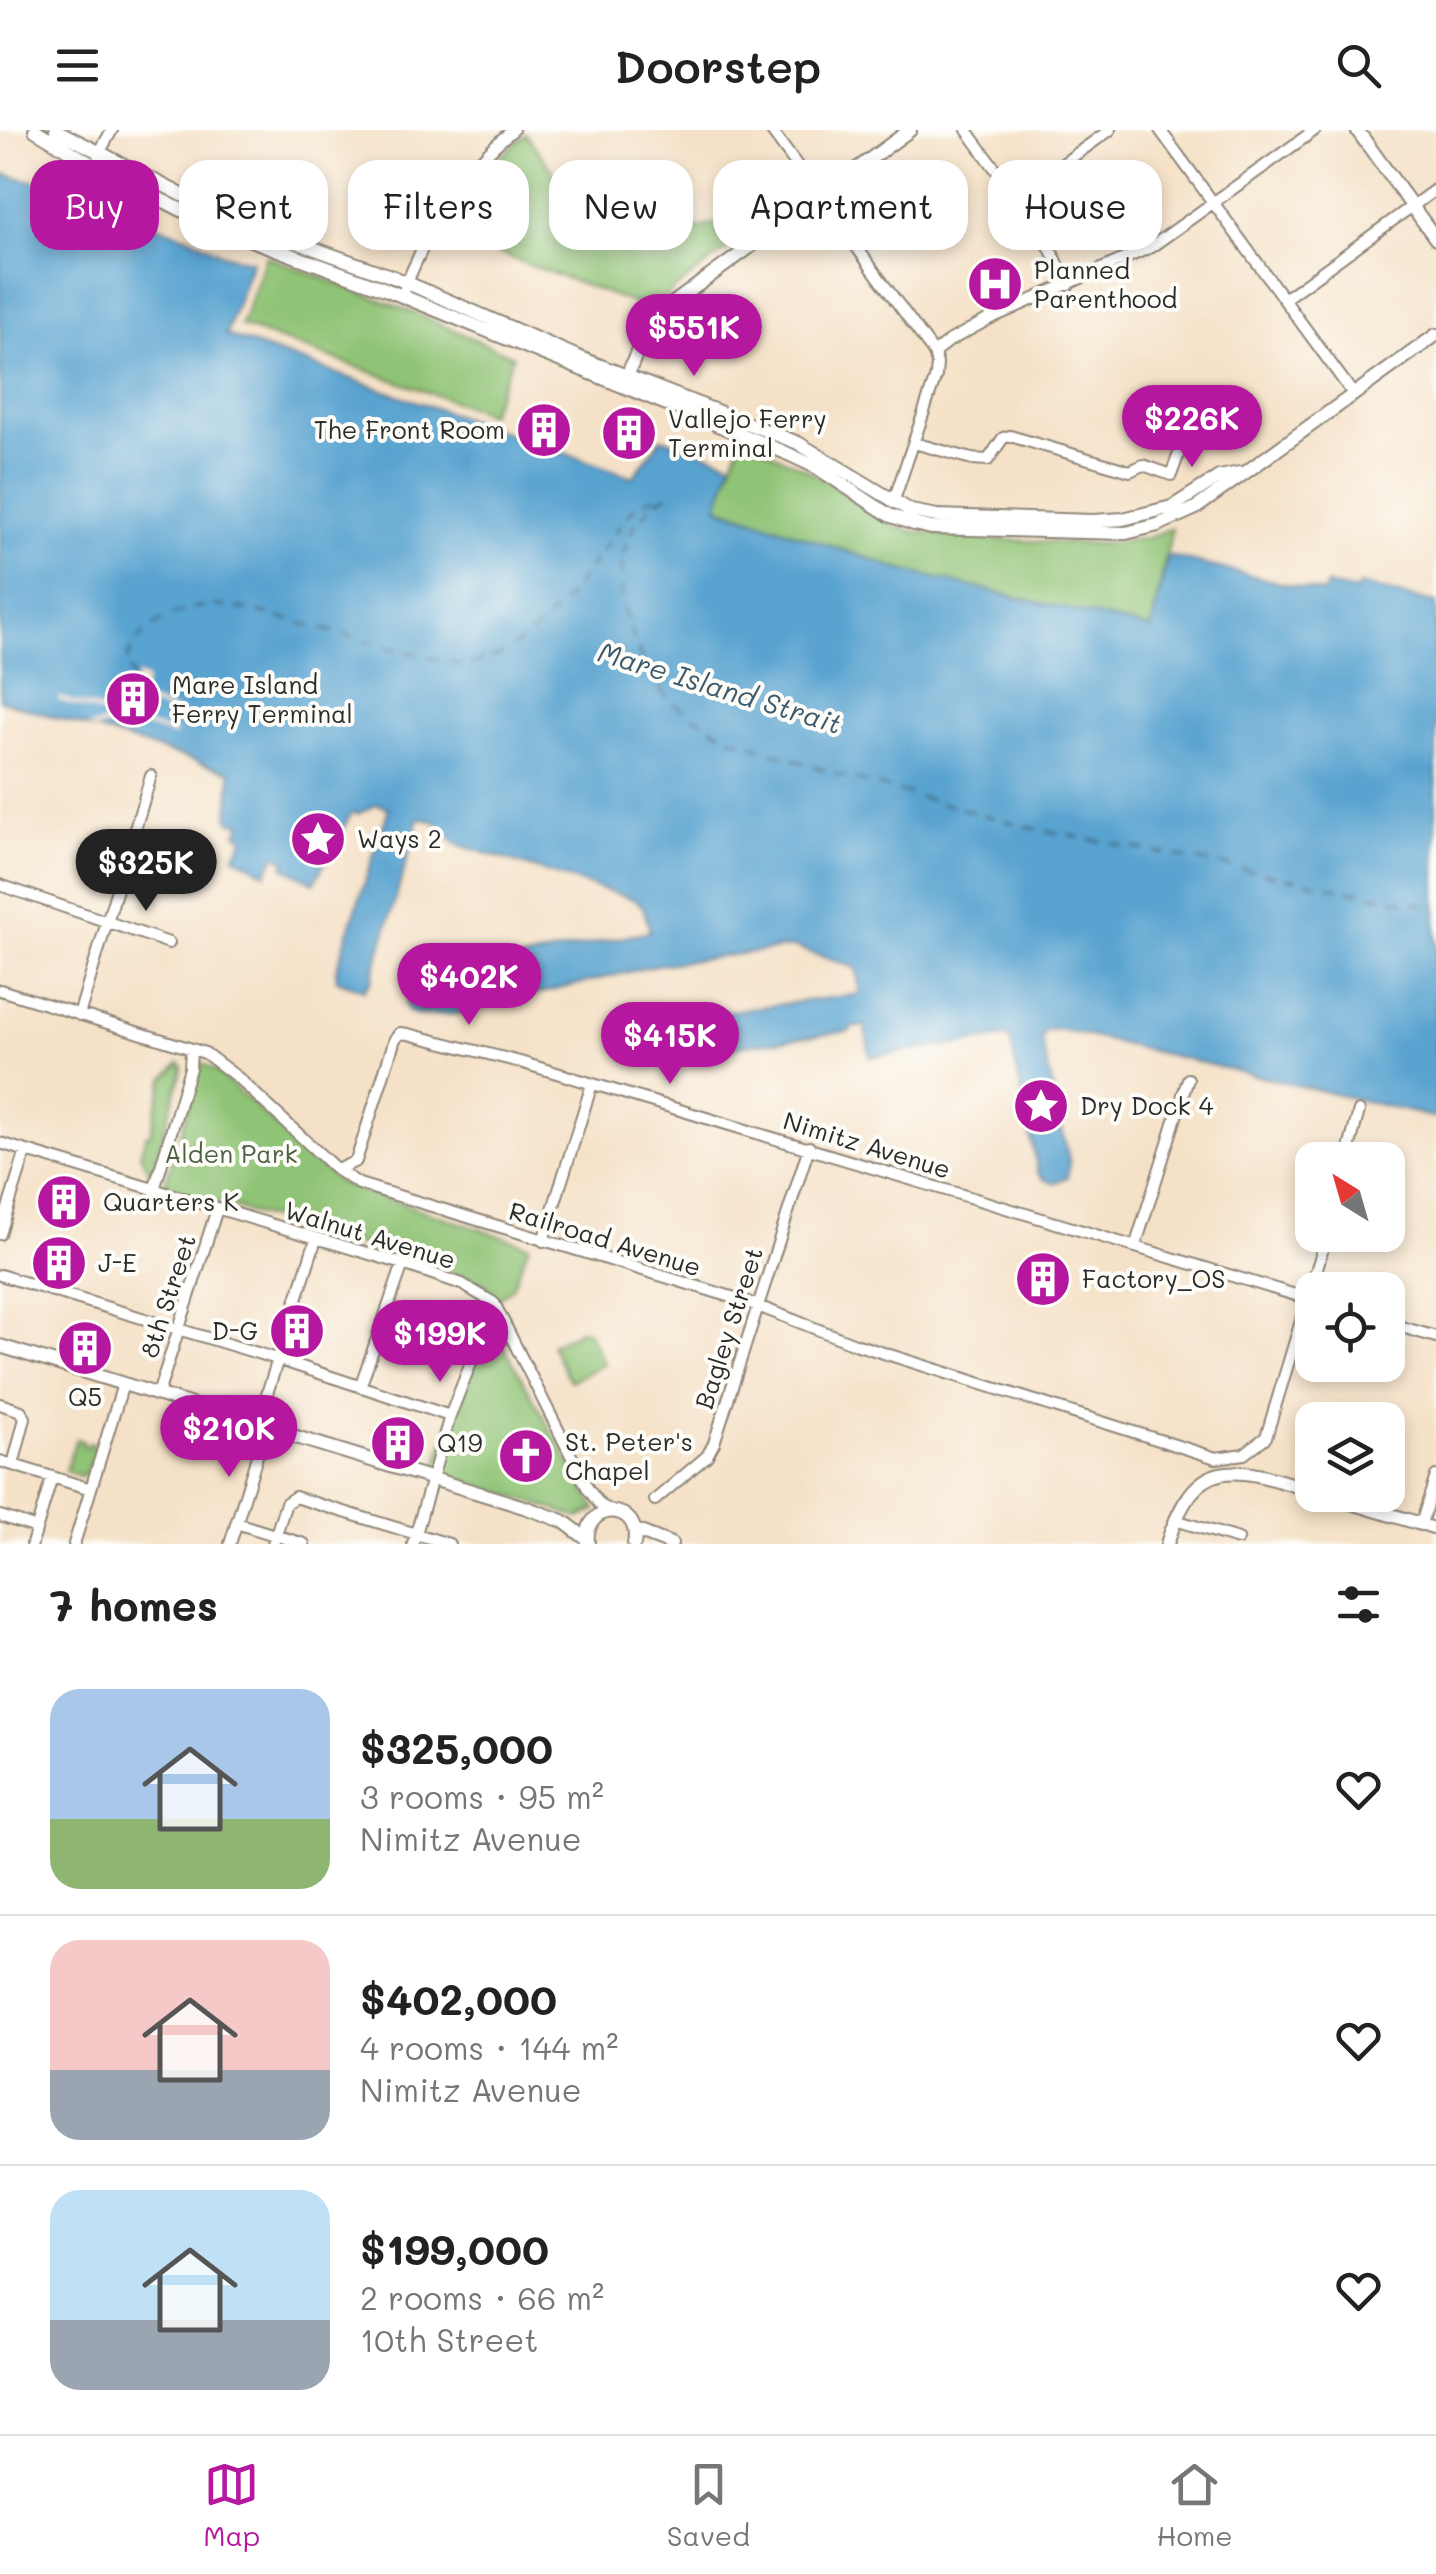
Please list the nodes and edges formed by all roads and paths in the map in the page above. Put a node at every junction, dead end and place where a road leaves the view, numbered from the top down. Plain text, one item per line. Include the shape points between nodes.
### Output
1 (34, 130) edge
2 (56, 130) edge
3 (112, 130) edge
4 (513, 130) edge
5 (771, 130) edge
6 (910, 130) edge
7 (967, 130) edge
8 (1110, 130) edge
9 (1160, 130) edge
10 (1315, 130) edge
11 (1357, 130) edge
12 (100, 152) junction
13 (85, 160) edge
14 (96, 160) edge
15 (793, 160) edge
16 (869, 160) edge
17 (988, 160) edge
18 (1068, 160) edge
19 (1436, 189) edge
20 (159, 199) edge
21 (1213, 201) junction
22 (1412, 206) junction
23 (1436, 239) edge
24 (745, 250) edge
25 (859, 250) edge
26 (1051, 250) edge
27 (1069, 285) junction
28 (404, 289) junction
29 (1284, 299) junction
30 (1436, 335) edge
31 (934, 353) junction
32 (625, 382) junction
33 (1354, 395) junction
34 (914, 443) junction
35 (1178, 456) dead end
36 (891, 509) junction
37 (151, 776) dead end
38 (0, 885) edge
39 (108, 920) junction
40 (169, 943) dead end
41 (0, 990) edge
42 (79, 1015) junction
43 (191, 1049) junction
44 (1188, 1079) dead end
45 (592, 1084) junction
46 (1359, 1111) dead end
47 (1351, 1142) edge
48 (0, 1143) edge
49 (809, 1147) junction
50 (26, 1151) junction
51 (337, 1170) junction
52 (154, 1190) junction
53 (217, 1209) junction
54 (0, 1234) edge
55 (316, 1239) junction
56 (543, 1241) junction
57 (1135, 1247) junction
58 (403, 1264) junction
59 (0, 1275) edge
60 (1295, 1295) edge
61 (494, 1303) junction
62 (757, 1306) junction
63 (1405, 1328) edge
64 (178, 1330) junction
65 (1436, 1338) edge
66 (0, 1346) edge
67 (1295, 1351) edge
68 (278, 1359) junction
69 (123, 1384) junction
70 (360, 1387) junction
71 (158, 1394) junction
72 (0, 1404) edge
73 (450, 1416) junction
74 (261, 1426) junction
75 (0, 1461) edge
76 (13, 1464) junction
77 (1436, 1476) edge
78 (52, 1477) junction
79 (432, 1479) junction
80 (1295, 1486) edge
81 (91, 1488) junction
82 (655, 1500) dead end
83 (610, 1511) junction
84 (1382, 1512) edge
85 (0, 1516) edge
86 (595, 1518) junction
87 (562, 1520) junction
88 (1175, 1520) junction
89 (236, 1523) junction
90 (1421, 1524) junction
91 (37, 1528) junction
92 (1436, 1528) edge
93 (635, 1537) edge
94 (414, 1539) edge
95 (1238, 1539) dead end
96 (275, 1540) edge
97 (588, 1542) edge
98 (32, 1544) edge
99 (74, 1544) edge
100 (230, 1544) edge
101 (304, 1544) edge
102 (449, 1544) edge
103 (670, 1544) edge
104 (1167, 1544) edge

1 - 13 main road
2 - 12 main road
3 - 12 street
4 - 28 street via 494,144 444,210
5 - 15 street
6 - 16 main road
7 - 17 street
8 - 18 street
9 - 21 street
10 - 21 street
11 - 22 main road
12 - 14 street
12 - 28 main road via 221,215
19 - 22 street
20 - 28 main road via 215,227
21 - 27 street via 1150,248
21 - 29 street
22 - 23 main road
22 - 29 street
24 - 32 main road via 661,312
25 - 31 street
26 - 27 street
27 - 31 street via 982,323
28 - 32 main road
29 - 33 street
30 - 33 main road
31 - 34 street via 936,376
32 - 36 main road via 801,459
33 - 36 main road via 1243,472 1219,478 1156,519 1109,534 931,528
34 - 35 street via 988,460 1010,436 1130,471 1143,465 1171,475
34 - 36 street
37 - 39 street
38 - 39 street
39 - 40 street
39 - 42 street
41 - 42 street, Railroad Avenue
42 - 43 street, Railroad Avenue
43 - 51 street, Railroad Avenue via 227,1067
43 - 52 street
44 - 57 street
45 - 49 street, Nimitz Avenue
45 - 51 street, Nimitz Avenue via 400,1034 356,1161
45 - 56 street
46 - 47 street
48 - 50 street, Walnut Avenue
49 - 57 street, Nimitz Avenue
49 - 62 street, Bagley Street
50 - 52 street, Walnut Avenue
50 - 54 street
51 - 56 street, Railroad Avenue via 372,1188
52 - 53 street, Walnut Avenue
53 - 55 street, Walnut Avenue
53 - 64 street, 8th Street
55 - 58 street, Walnut Avenue
55 - 68 street
56 - 62 street, Railroad Avenue
57 - 60 street, Nimitz Avenue
58 - 61 street, Walnut Avenue
58 - 70 street
59 - 64 street
61 - 73 street
61 - 83 street via 588,1489
62 - 67 street, Railroad Avenue via 854,1344 1206,1456 1236,1456 1261,1443
62 - 82 street, Bagley Street via 714,1443
63 - 65 street
64 - 68 street
64 - 71 street, 8th Street
66 - 69 main road
68 - 70 street
68 - 74 street
69 - 71 main road
69 - 81 street
70 - 73 street
71 - 74 main road
72 - 76 street via 25,1415
73 - 79 street
74 - 79 main road
74 - 89 street
75 - 76 street
76 - 78 street
77 - 90 street
78 - 81 street
78 - 91 street
79 - 87 main road
79 - 94 street
80 - 88 main road via 1244,1471 1214,1476 1189,1494
81 - 99 street
83 - 86 main road
83 - 93 main road via 627,1516
84 - 90 main road
85 - 91 street
86 - 87 main road
86 - 97 main road
87 - 97 main road
88 - 95 street
88 - 104 main road
89 - 96 street
89 - 100 street
90 - 92 street
91 - 98 street
93 - 103 main road
94 - 96 street via 295,1497 286,1503
94 - 102 street
96 - 101 street

